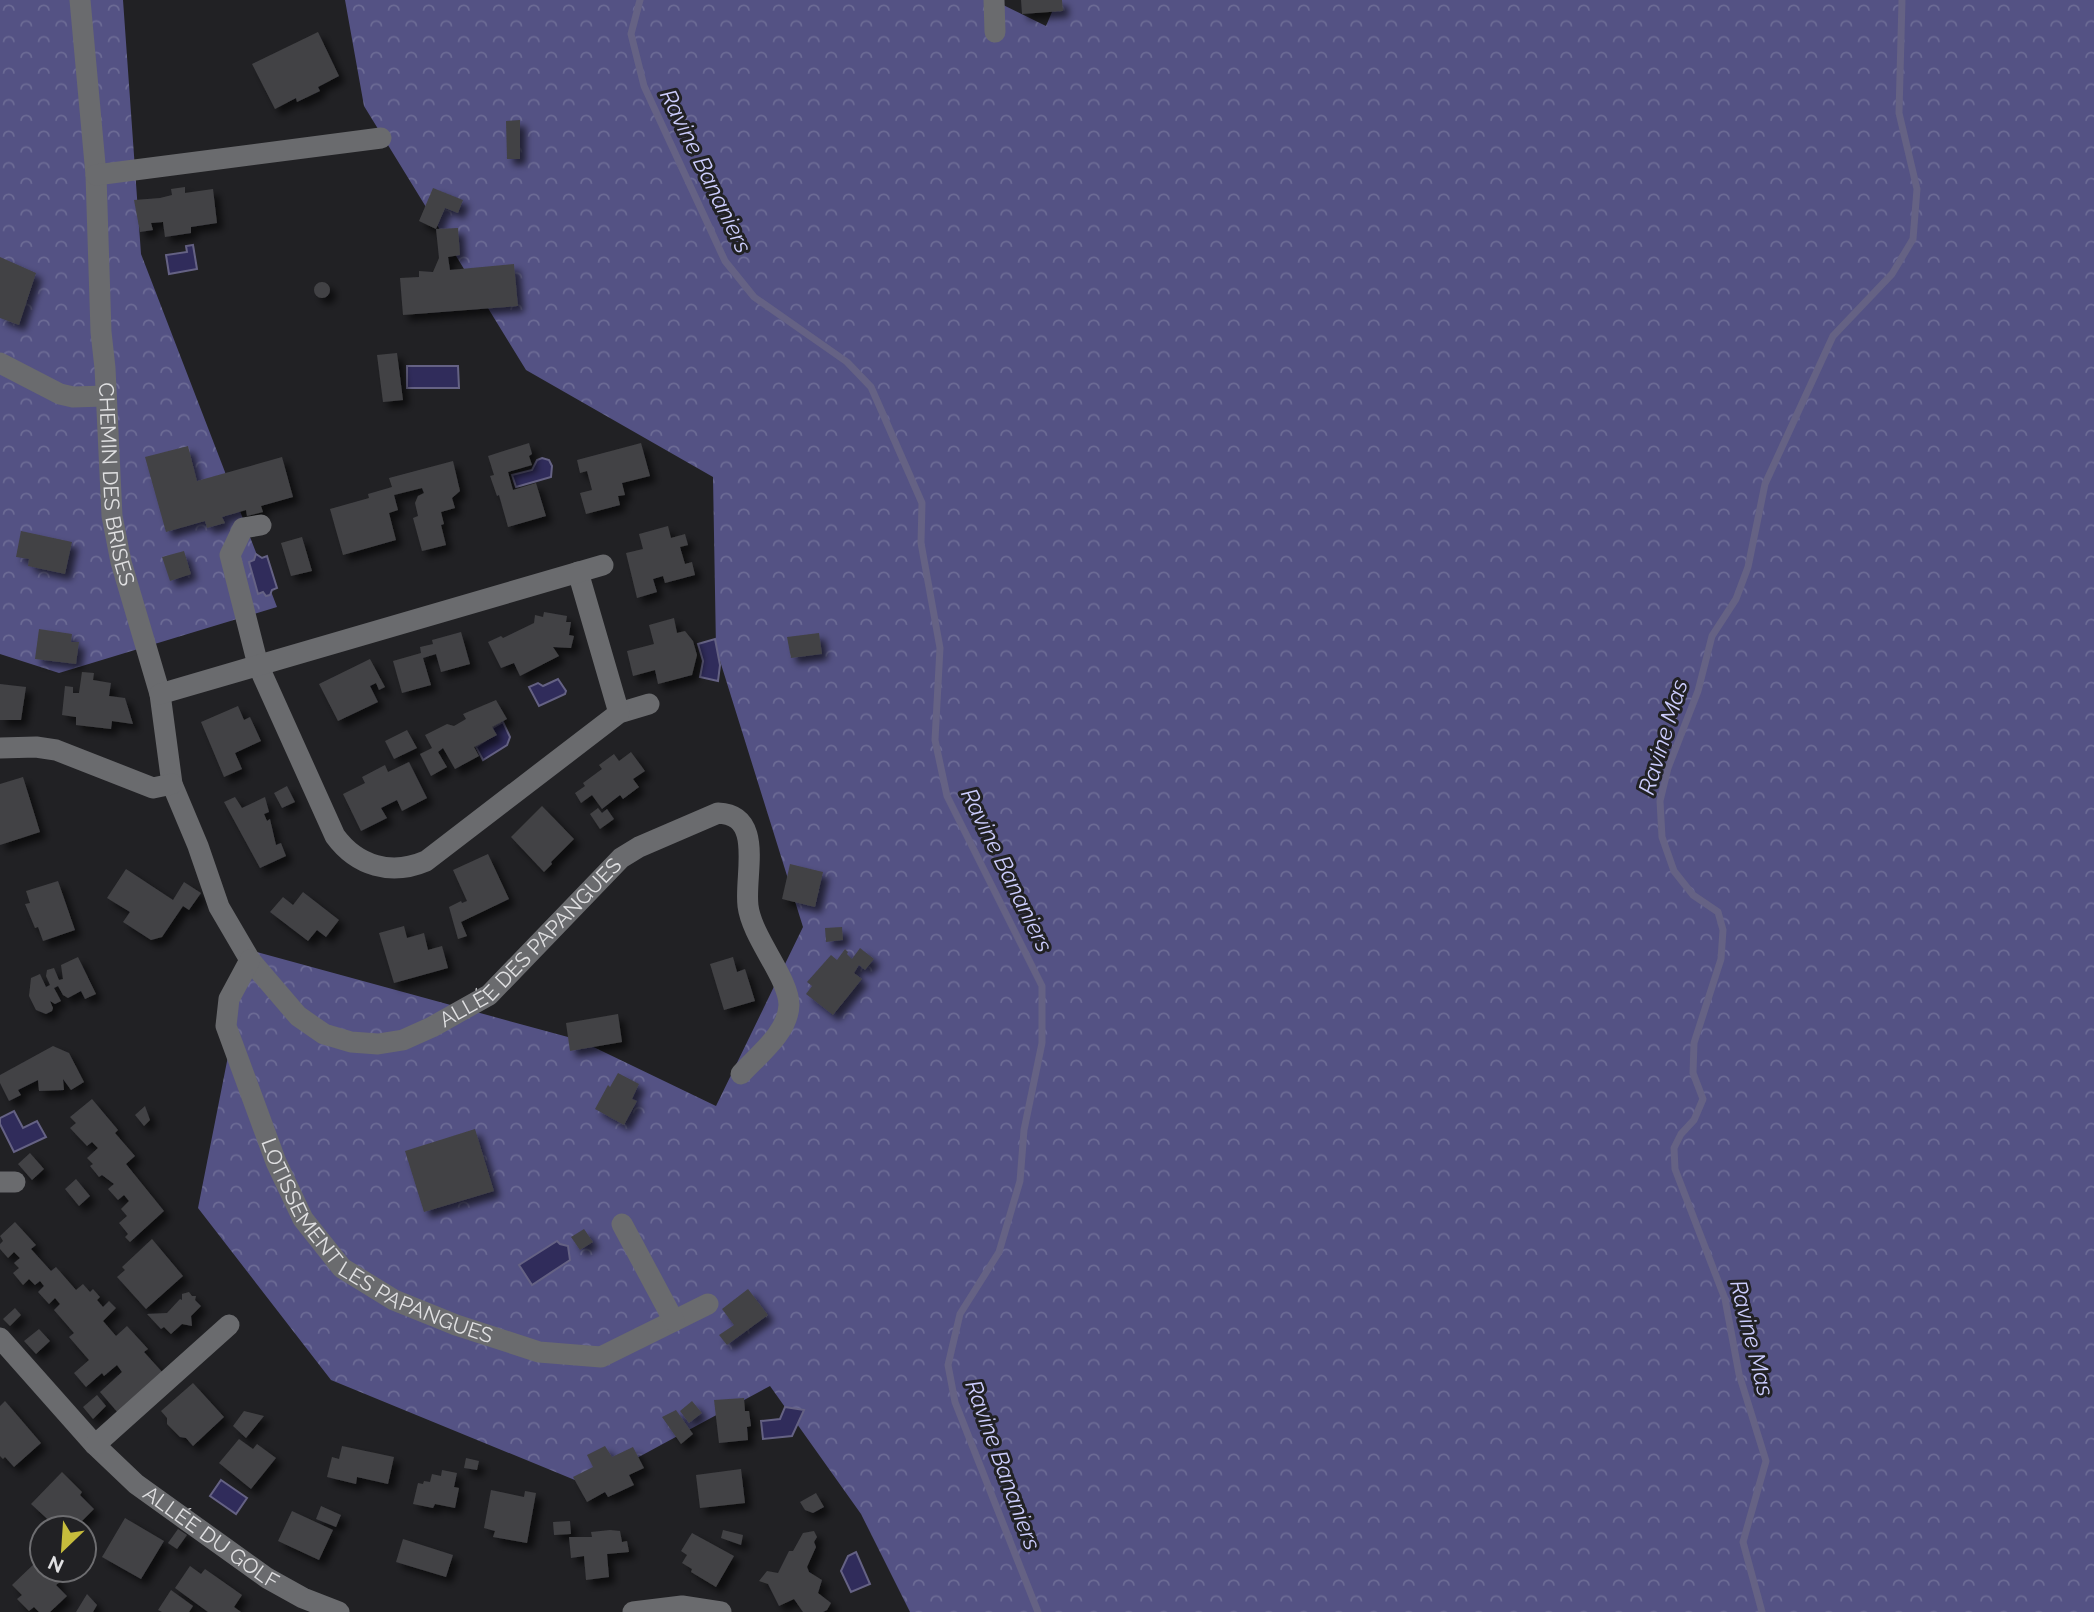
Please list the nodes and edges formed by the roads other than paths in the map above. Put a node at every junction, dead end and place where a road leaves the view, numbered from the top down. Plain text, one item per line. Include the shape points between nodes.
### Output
1 (80, 0) edge
2 (994, 0) edge
3 (995, 32) dead end
4 (381, 138) dead end
5 (96, 175) junction
6 (0, 363) edge
7 (105, 396) junction
8 (261, 525) dead end
9 (603, 565) dead end
10 (578, 572) junction
11 (258, 665) junction
12 (160, 694) junction
13 (649, 704) dead end
14 (620, 713) junction
15 (0, 748) edge
16 (172, 784) junction
17 (250, 960) junction
18 (741, 1074) dead end
19 (622, 1224) dead end
20 (708, 1304) dead end
21 (674, 1321) junction
22 (229, 1325) dead end
23 (0, 1338) edge
24 (95, 1444) junction
25 (339, 1612) edge
26 (633, 1612) edge
27 (721, 1612) edge

1 - 5 street, CHEMIN DES BRISES
2 - 3 street
4 - 5 street
5 - 7 street, CHEMIN DES BRISES
6 - 7 street via 60,394
7 - 12 street, CHEMIN DES BRISES via 113,516 121,562
8 - 11 street via 243,528 230,555
9 - 10 street
10 - 11 street
10 - 14 street
11 - 12 street
11 - 14 street via 335,836 344,849 375,867 412,867 438,854
12 - 16 street, CHEMIN DES BRISES
13 - 14 street
15 - 16 street via 56,750 153,788
16 - 17 street, ALLÉE DES PAPANGUES via 219,907
17 - 18 street, ALLÉE DES PAPANGUES via 298,1016 324,1034 351,1042 403,1041 489,995 621,858 718,813 729,813 749,835 748,907 789,1003 779,1032
17 - 21 street, LOTISSEMENT LES PAPANGUES via 229,999 226,1026 276,1162 303,1219 342,1268 394,1300 539,1352 601,1357
19 - 21 street
20 - 21 street, LOTISSEMENT LES PAPANGUES
22 - 24 street
23 - 24 street, ALLÉE DU GOLF
24 - 25 street, ALLÉE DU GOLF via 136,1484 267,1578
26 - 27 street via 682,1606

